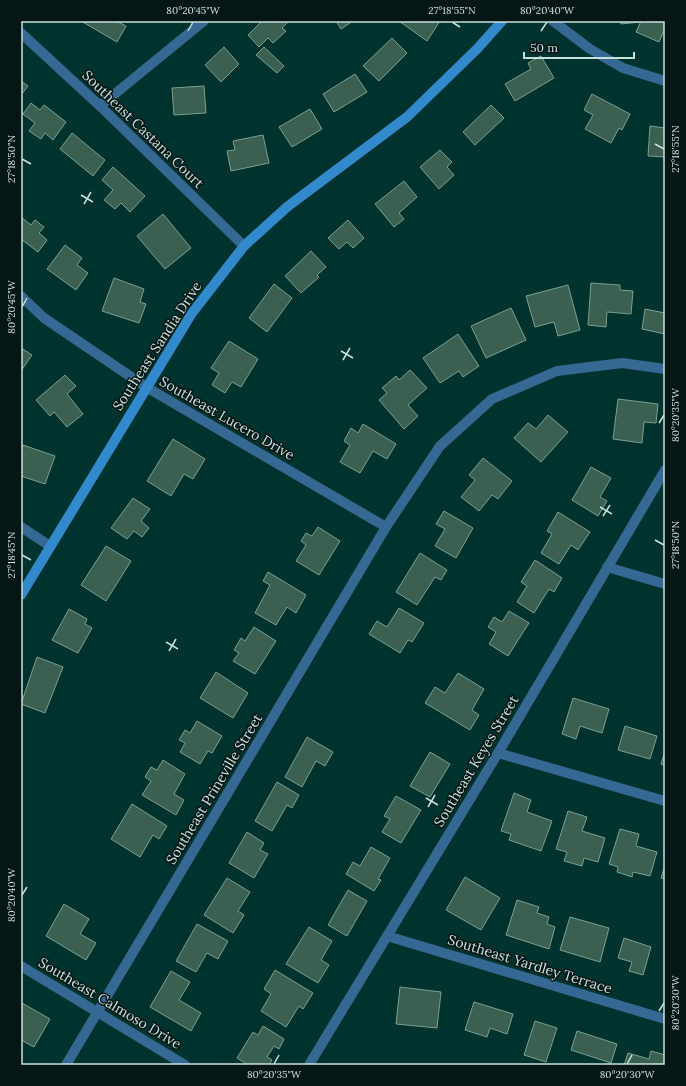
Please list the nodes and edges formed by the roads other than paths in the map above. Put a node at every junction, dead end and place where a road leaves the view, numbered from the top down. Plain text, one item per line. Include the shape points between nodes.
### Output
1 (204, 21) edge
2 (502, 21) edge
3 (553, 21) edge
4 (21, 33) edge
5 (665, 81) edge
6 (100, 106) junction
7 (244, 246) junction
8 (21, 296) edge
9 (665, 369) edge
10 (146, 387) junction
11 (665, 470) edge
12 (21, 527) edge
13 (386, 527) junction
14 (50, 546) junction
15 (607, 567) junction
16 (665, 584) edge
17 (21, 595) edge
18 (498, 753) junction
19 (665, 802) edge
20 (387, 936) junction
21 (21, 966) edge
22 (98, 1013) junction
23 (665, 1019) edge
24 (66, 1065) edge
25 (185, 1065) edge
26 (309, 1065) edge

1 - 6 street
2 - 7 street, Southeast Sandia Drive via 407,117 287,207
3 - 5 street via 590,49 623,68
4 - 6 street, Southeast Castana Court
6 - 7 street, Southeast Castana Court
7 - 10 street, Southeast Sandia Drive via 192,313
8 - 10 street, Southeast Lucero Drive via 44,318
9 - 13 street, Southeast Prineville Street via 622,363 557,371 492,399 440,446
10 - 13 street, Southeast Lucero Drive
10 - 14 street, Southeast Sandia Drive
11 - 15 street, Southeast Keyes Street
12 - 14 street
13 - 22 street, Southeast Prineville Street
14 - 17 street, Southeast Sandia Drive
15 - 16 street
15 - 18 street, Southeast Keyes Street
18 - 19 street
18 - 20 street, Southeast Keyes Street
20 - 23 street, Southeast Yardley Terrace
20 - 26 street, Southeast Keyes Street
21 - 22 street, Southeast Calmoso Drive
22 - 24 street, Southeast Prineville Street
22 - 25 street, Southeast Calmoso Drive

